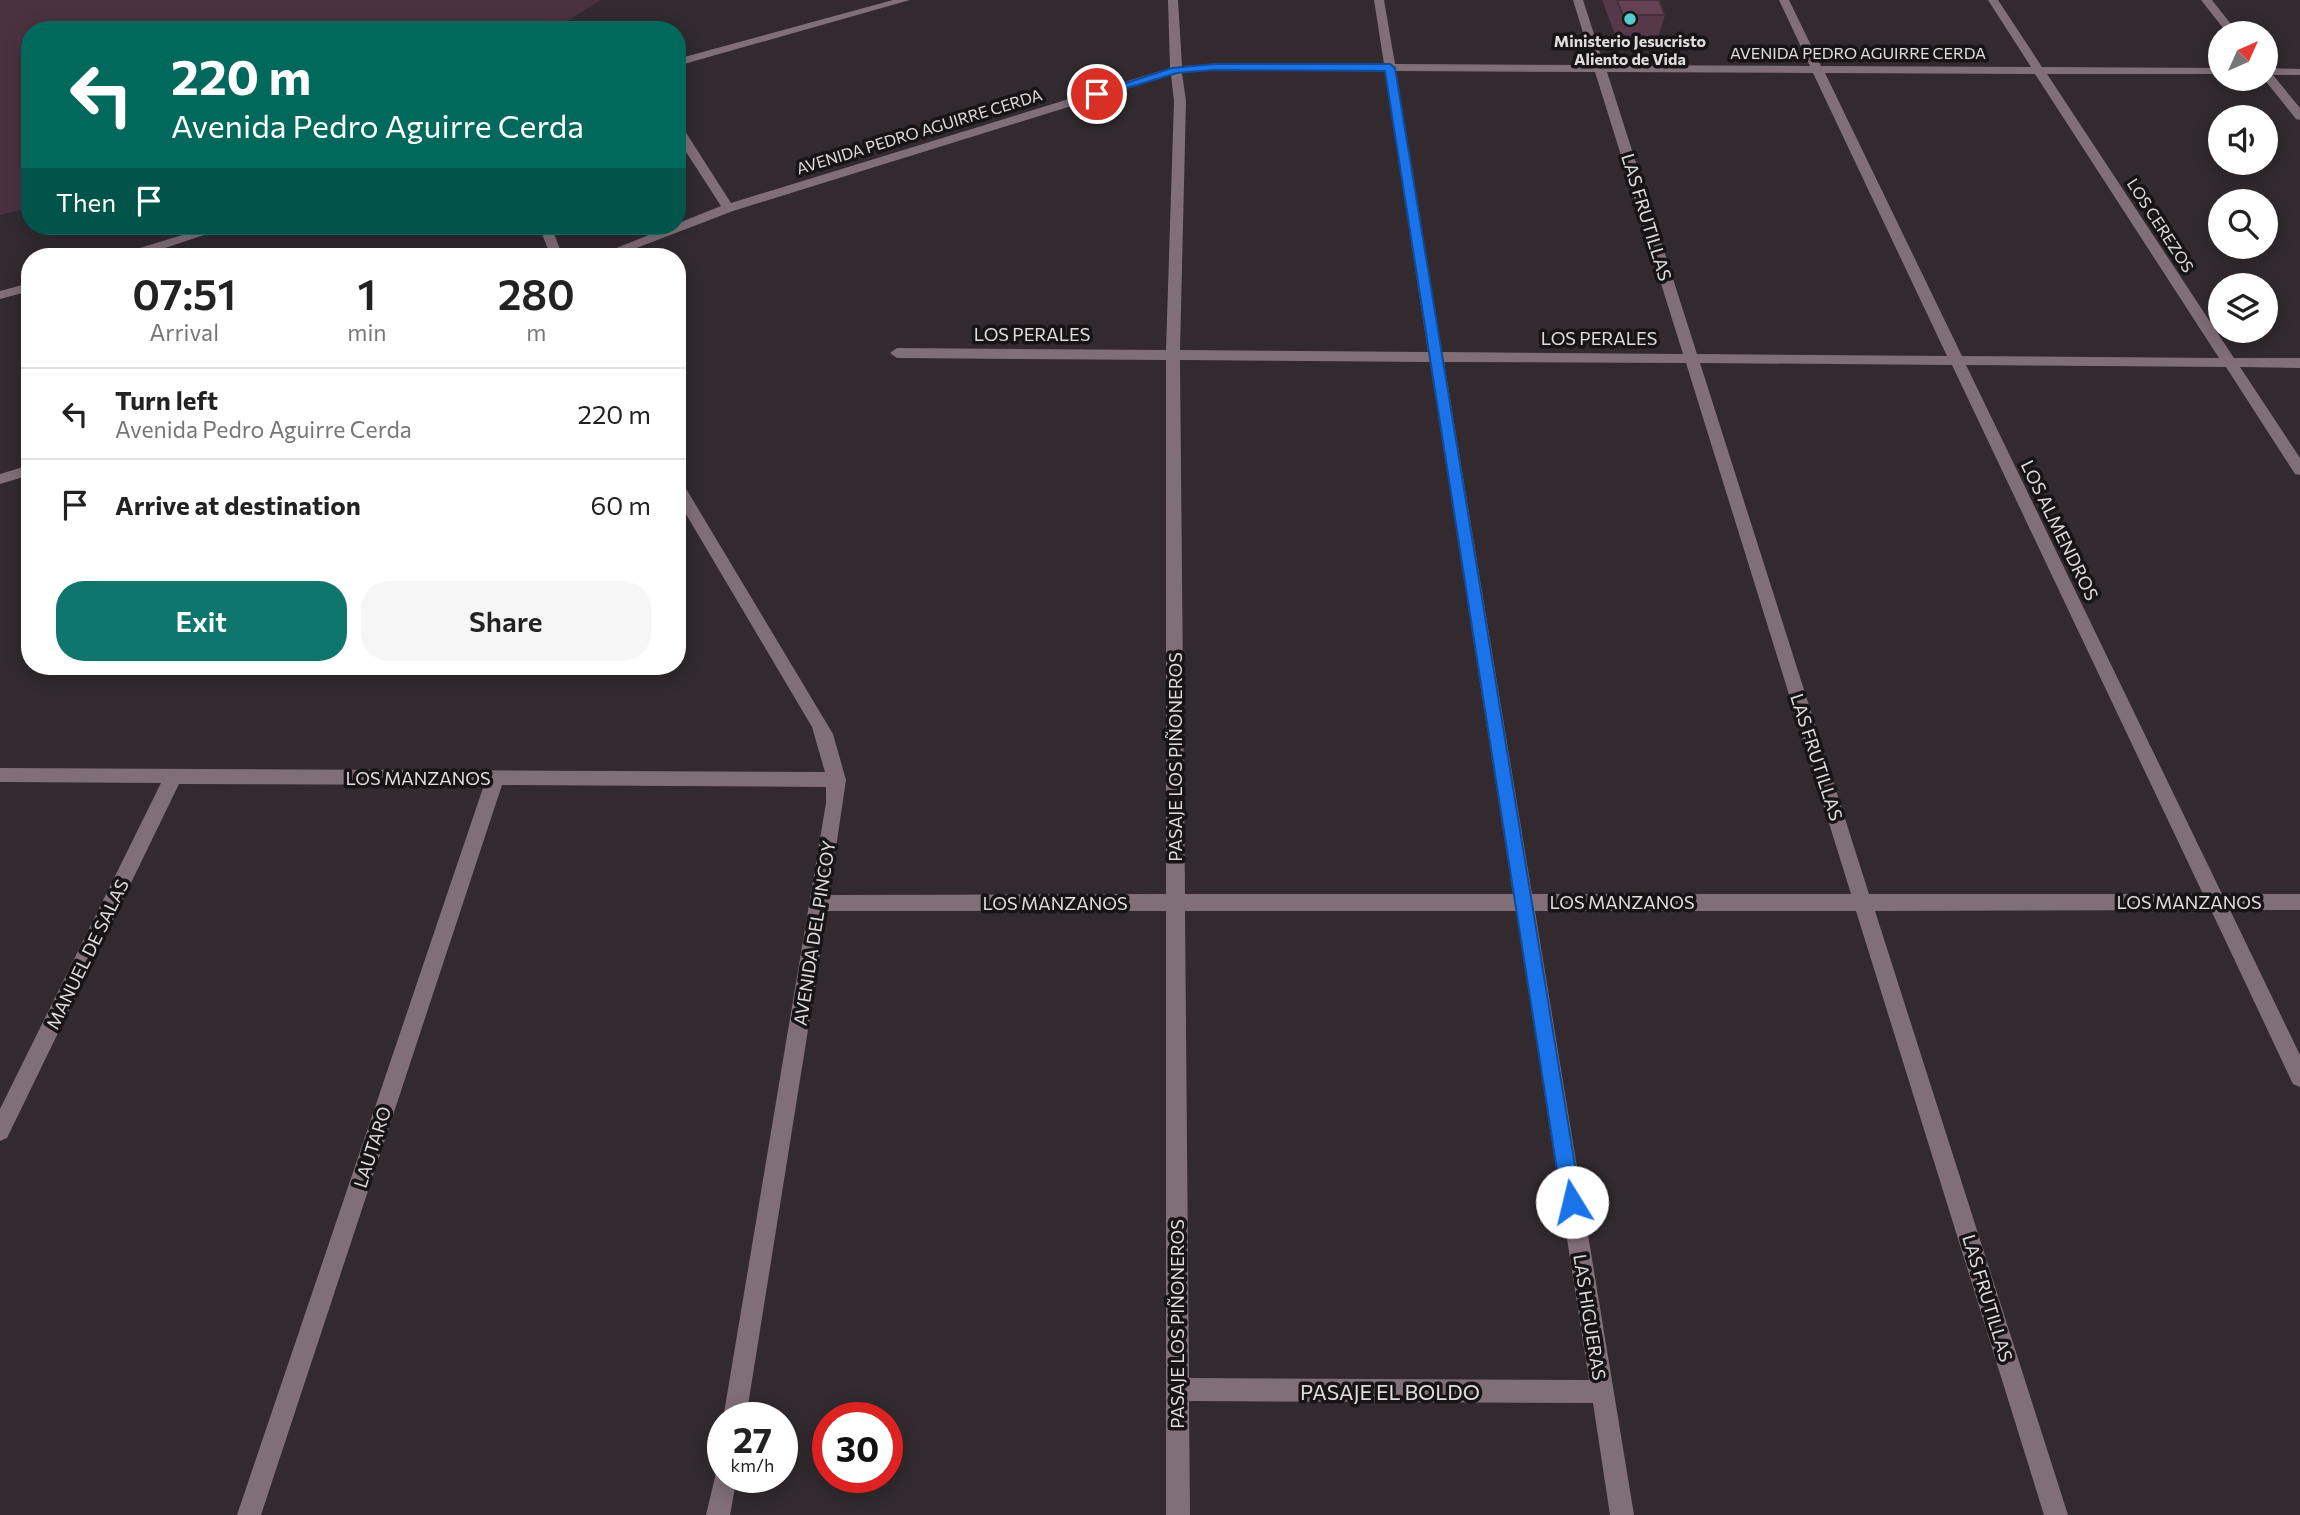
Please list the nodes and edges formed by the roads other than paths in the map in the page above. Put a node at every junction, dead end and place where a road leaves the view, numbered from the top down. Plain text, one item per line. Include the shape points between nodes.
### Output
1 (905, 0) edge
2 (1173, 0) edge
3 (1379, 0) edge
4 (1578, 0) edge
5 (1784, 0) edge
6 (1993, 0) edge
7 (2206, 0) edge
8 (2223, 21) edge
9 (686, 61) edge
10 (1390, 68) junction
11 (1600, 68) junction
12 (1818, 69) junction
13 (1176, 70) junction
14 (2039, 70) junction
15 (2208, 71) edge
16 (2300, 72) edge
17 (2278, 73) edge
18 (2278, 88) edge
19 (2300, 116) edge
20 (686, 142) edge
21 (729, 208) junction
22 (686, 224) edge
23 (196, 235) edge
24 (658, 235) edge
25 (154, 248) edge
26 (625, 248) edge
27 (21, 289) edge
28 (0, 295) edge
29 (897, 352) dead end
30 (1173, 354) junction
31 (1436, 356) junction
32 (1691, 358) junction
33 (1957, 360) junction
34 (2230, 362) junction
35 (2300, 363) edge
36 (2300, 470) edge
37 (21, 472) edge
38 (0, 478) edge
39 (686, 501) edge
40 (0, 775) edge
41 (173, 777) junction
42 (495, 779) junction
43 (837, 780) junction
44 (1524, 902) junction
45 (1863, 902) junction
46 (2216, 902) junction
47 (2300, 902) edge
48 (819, 903) junction
49 (1175, 903) junction
50 (2300, 1077) edge
51 (0, 1132) edge
52 (1177, 1389) junction
53 (1602, 1392) junction
54 (737, 1402) edge
55 (721, 1493) edge
56 (249, 1515) edge
57 (718, 1515) edge
58 (1178, 1515) edge
59 (1622, 1515) edge
60 (2056, 1515) edge

1 - 9 street
2 - 13 street, PASAJE LOS PIÑONEROS
3 - 10 street, LAS HIGUERAS
4 - 11 street, LAS FRUTILLAS
5 - 12 street, LOS ALMENDROS
6 - 14 street, LOS CEREZOS
7 - 8 street
10 - 11 street, AVENIDA PEDRO AGUIRRE CERDA
10 - 13 street, AVENIDA PEDRO AGUIRRE CERDA
10 - 31 street, LAS HIGUERAS
11 - 12 street, AVENIDA PEDRO AGUIRRE CERDA
11 - 32 street, LAS FRUTILLAS
12 - 14 street, AVENIDA PEDRO AGUIRRE CERDA
12 - 33 street, LOS ALMENDROS
13 - 21 street, AVENIDA PEDRO AGUIRRE CERDA
13 - 30 street, PASAJE LOS PIÑONEROS via 1180,101
14 - 15 street, AVENIDA PEDRO AGUIRRE CERDA
14 - 34 street, LOS CEREZOS
16 - 17 street
18 - 19 street
20 - 21 street
21 - 22 street, AVENIDA PEDRO AGUIRRE CERDA
23 - 25 street
24 - 26 street, AVENIDA PEDRO AGUIRRE CERDA
27 - 28 street
29 - 30 street, LOS PERALES
30 - 31 street, LOS PERALES
30 - 49 street, PASAJE LOS PIÑONEROS
31 - 32 street, LOS PERALES
31 - 44 street, LAS HIGUERAS
32 - 33 street, LOS PERALES
32 - 45 street, LAS FRUTILLAS
33 - 34 street, LOS PERALES
33 - 46 street, LOS ALMENDROS
34 - 35 street, LOS PERALES
34 - 36 street, LOS CEREZOS
37 - 38 street
39 - 43 street, AVENIDA DEL PINCOY via 820,724
40 - 41 street, LOS MANZANOS
41 - 42 street, LOS MANZANOS
41 - 51 street, MANUEL DE SALAS
42 - 43 street, LOS MANZANOS
42 - 56 street, LAUTARO
43 - 48 street, AVENIDA DEL PINCOY
44 - 45 street, LOS MANZANOS
44 - 49 street, LOS MANZANOS
44 - 53 street, LAS HIGUERAS
45 - 46 street, LOS MANZANOS
45 - 60 street, LAS FRUTILLAS
46 - 47 street, LOS MANZANOS
46 - 50 street, LOS ALMENDROS
48 - 49 street, LOS MANZANOS
48 - 54 street, AVENIDA DEL PINCOY
49 - 52 street, PASAJE LOS PIÑONEROS
52 - 53 street, PASAJE EL BOLDO
52 - 58 street, PASAJE LOS PIÑONEROS
53 - 59 street, LAS HIGUERAS
55 - 57 street

